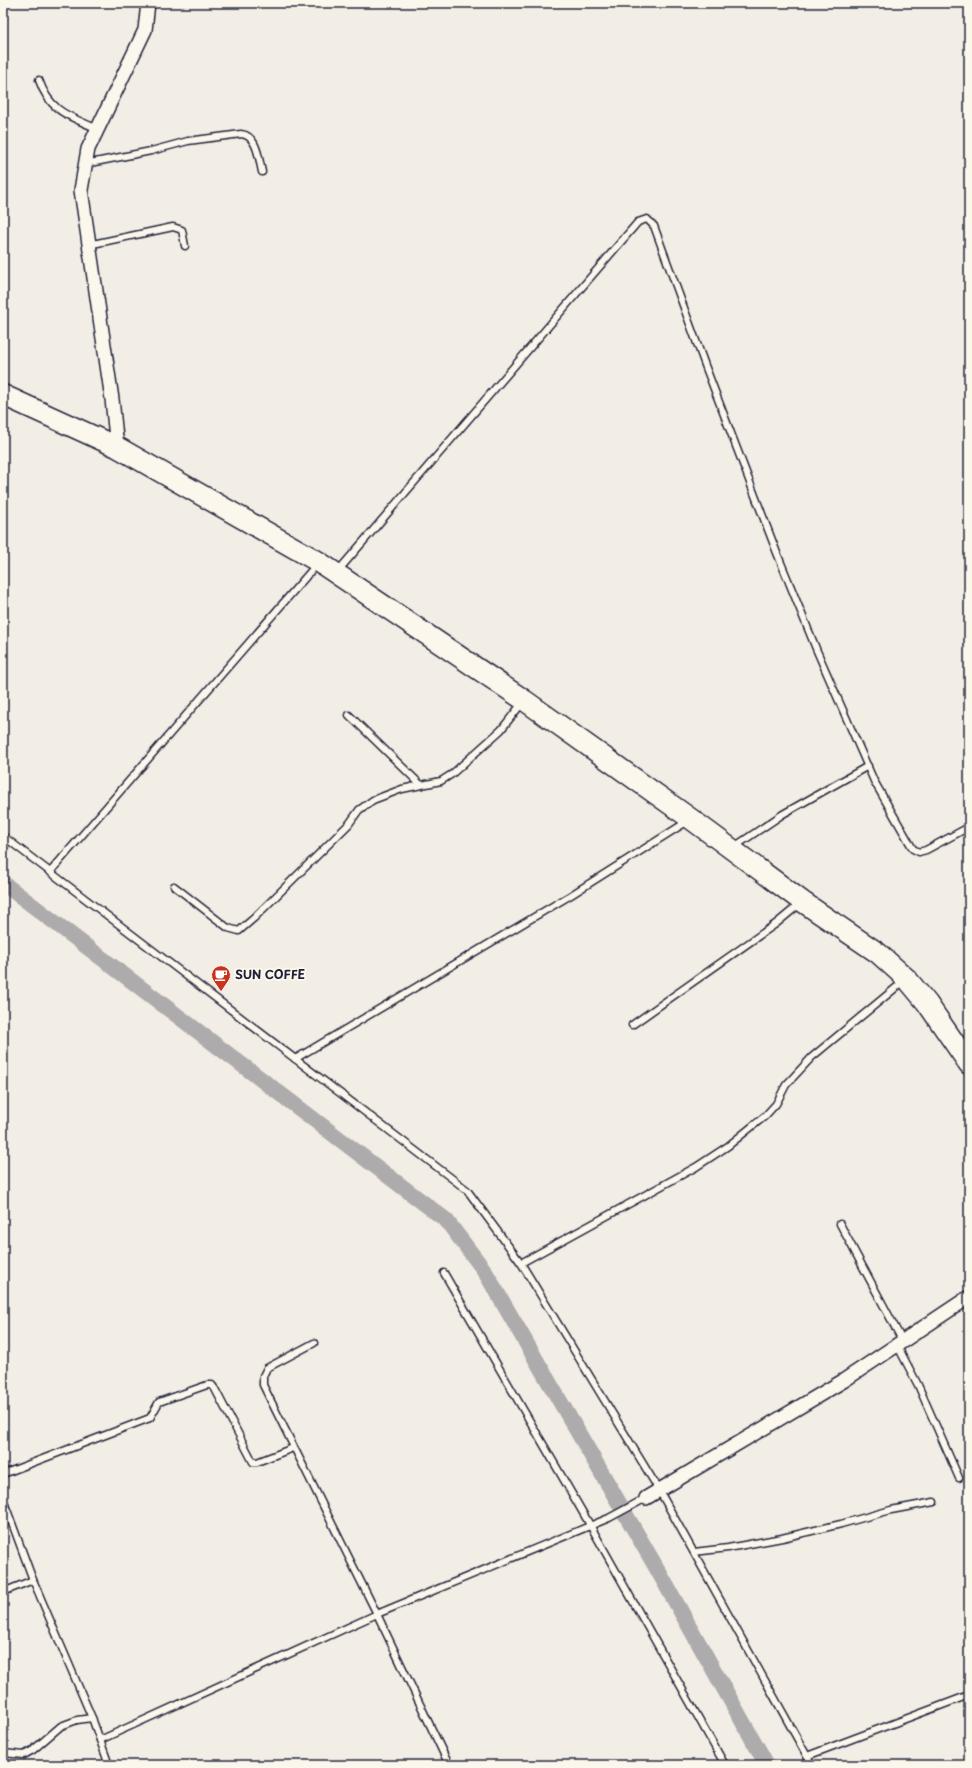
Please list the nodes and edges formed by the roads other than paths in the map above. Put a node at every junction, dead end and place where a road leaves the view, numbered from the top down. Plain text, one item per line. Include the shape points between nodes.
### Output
1 (150, 4) edge
2 (39, 80) dead end
3 (98, 129) junction
4 (85, 164) junction
5 (262, 172) dead end
6 (88, 245) junction
7 (185, 246) dead end
8 (3, 395) edge
9 (117, 447) junction
10 (318, 562) junction
11 (336, 574) junction
12 (524, 700) junction
13 (349, 715) dead end
14 (868, 766) junction
15 (422, 785) junction
16 (691, 819) junction
17 (969, 827) edge
18 (3, 836) edge
19 (732, 849) junction
20 (51, 871) junction
21 (174, 886) dead end
22 (803, 902) junction
23 (907, 979) junction
24 (632, 1025) dead end
25 (295, 1059) junction
26 (969, 1064) edge
27 (840, 1224) dead end
28 (520, 1263) junction
29 (444, 1273) dead end
30 (969, 1297) edge
31 (314, 1343) dead end
32 (900, 1344) junction
33 (293, 1448) junction
34 (3, 1474) edge
35 (958, 1478) dead end
36 (659, 1490) junction
37 (646, 1498) joint
38 (3, 1499) edge
39 (934, 1502) dead end
40 (590, 1525) junction
41 (694, 1552) junction
42 (34, 1580) junction
43 (3, 1592) edge
44 (377, 1614) junction
45 (969, 1695) edge
46 (92, 1718) junction
47 (100, 1740) junction
48 (3, 1753) edge
49 (807, 1756) junction
50 (109, 1765) edge
51 (449, 1765) edge
52 (725, 1765) edge
53 (812, 1765) edge

1 - 3 street via 145,30
2 - 3 lane via 44,95 52,105 70,117
3 - 4 street via 88,149
4 - 5 lane via 188,141 246,134 252,138
4 - 6 street via 81,190
6 - 7 lane via 173,227 182,230
6 - 9 street
8 - 9 main road
9 - 10 main road
10 - 11 main road
10 - 20 lane
11 - 12 main road
11 - 14 lane via 638,222 647,219 654,226 777,553
12 - 15 lane via 501,730 452,774 441,781
12 - 16 main road
13 - 15 lane
14 - 17 lane via 913,849 919,852 926,850
14 - 19 lane via 784,814
15 - 21 lane via 389,793 359,810 349,824 239,930 228,928
16 - 19 main road
16 - 25 lane via 570,895
18 - 20 lane
19 - 22 main road
20 - 25 lane
22 - 23 main road via 878,954
22 - 24 lane
23 - 26 main road via 927,1003
23 - 28 lane via 812,1057 786,1085 776,1104 765,1116 728,1146 696,1167
25 - 28 lane via 467,1190
27 - 32 lane
28 - 36 lane
29 - 40 lane
30 - 32 street
31 - 33 lane via 267,1368 263,1376 263,1385
32 - 35 lane
32 - 36 street via 797,1409
33 - 34 lane via 253,1462 215,1388 207,1385 160,1402 150,1418
33 - 44 lane
36 - 37 street
36 - 41 lane
37 - 40 lane
38 - 42 lane
39 - 41 lane via 891,1510 782,1538
40 - 44 lane
40 - 52 lane
41 - 49 lane
42 - 43 lane
42 - 46 lane
44 - 47 lane
44 - 51 lane
45 - 49 lane
46 - 47 lane
46 - 48 lane via 61,1726 24,1755
47 - 50 lane
49 - 53 lane

